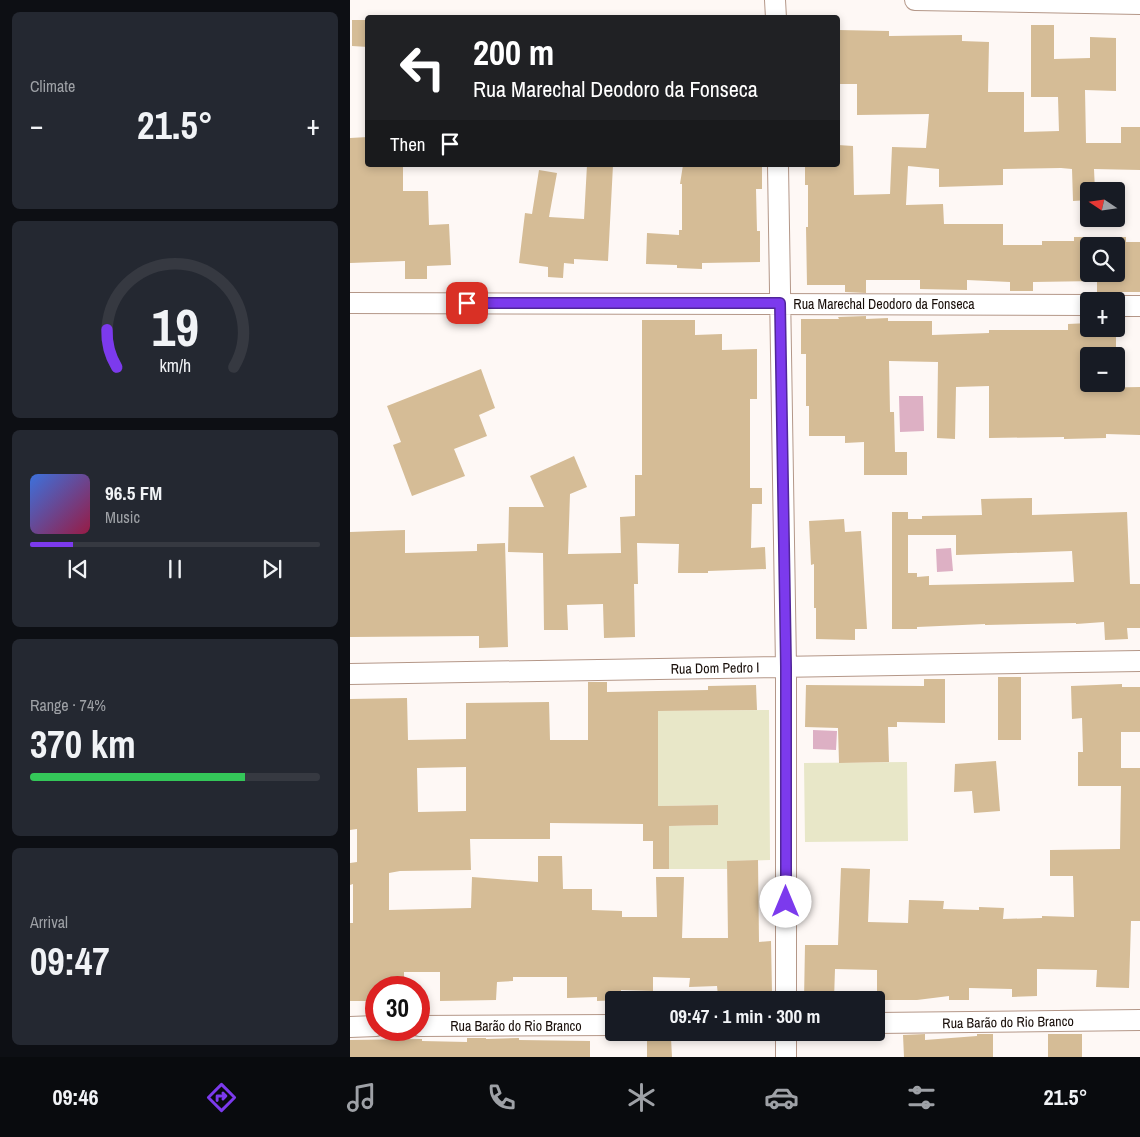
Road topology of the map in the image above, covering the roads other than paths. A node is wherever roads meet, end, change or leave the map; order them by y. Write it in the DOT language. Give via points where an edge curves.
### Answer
graph roads {
  1 [pos="775,0"];
  2 [pos="915,0"];
  3 [pos="1140,4"];
  4 [pos="776,15"];
  5 [pos="778,167"];
  6 [pos="350,303"];
  7 [pos="780,303"];
  8 [pos="1080,305"];
  9 [pos="1125,306"];
  10 [pos="1140,306"];
  11 [pos="1140,661"];
  12 [pos="786,667"];
  13 [pos="350,674"];
  14 [pos="786,991"];
  15 [pos="1140,1020"];
  16 [pos="885,1024"];
  17 [pos="605,1025"];
  18 [pos="350,1026"];
  19 [pos="365,1026"];
  20 [pos="430,1026"];
  21 [pos="786,1041"];
  22 [pos="786,1057"];
  1 -- 4 [label="street"];
  2 -- 3 [label="street"];
  5 -- 7 [label="street"];
  6 -- 7 [label="street, Rua Marechal Deodoro da Fonseca"];
  7 -- 8 [label="street, Rua Marechal Deodoro da Fonseca"];
  7 -- 12 [label="street"];
  9 -- 10 [label="street"];
  11 -- 12 [label="street, Rua Dom Pedro I"];
  12 -- 13 [label="street, Rua Dom Pedro I"];
  12 -- 14 [label="street"];
  15 -- 16 [label="street, Rua Barão do Rio Branco"];
  17 -- 20 [label="street, Rua Barão do Rio Branco"];
  18 -- 19 [label="street"];
  21 -- 22 [label="street"];
}
